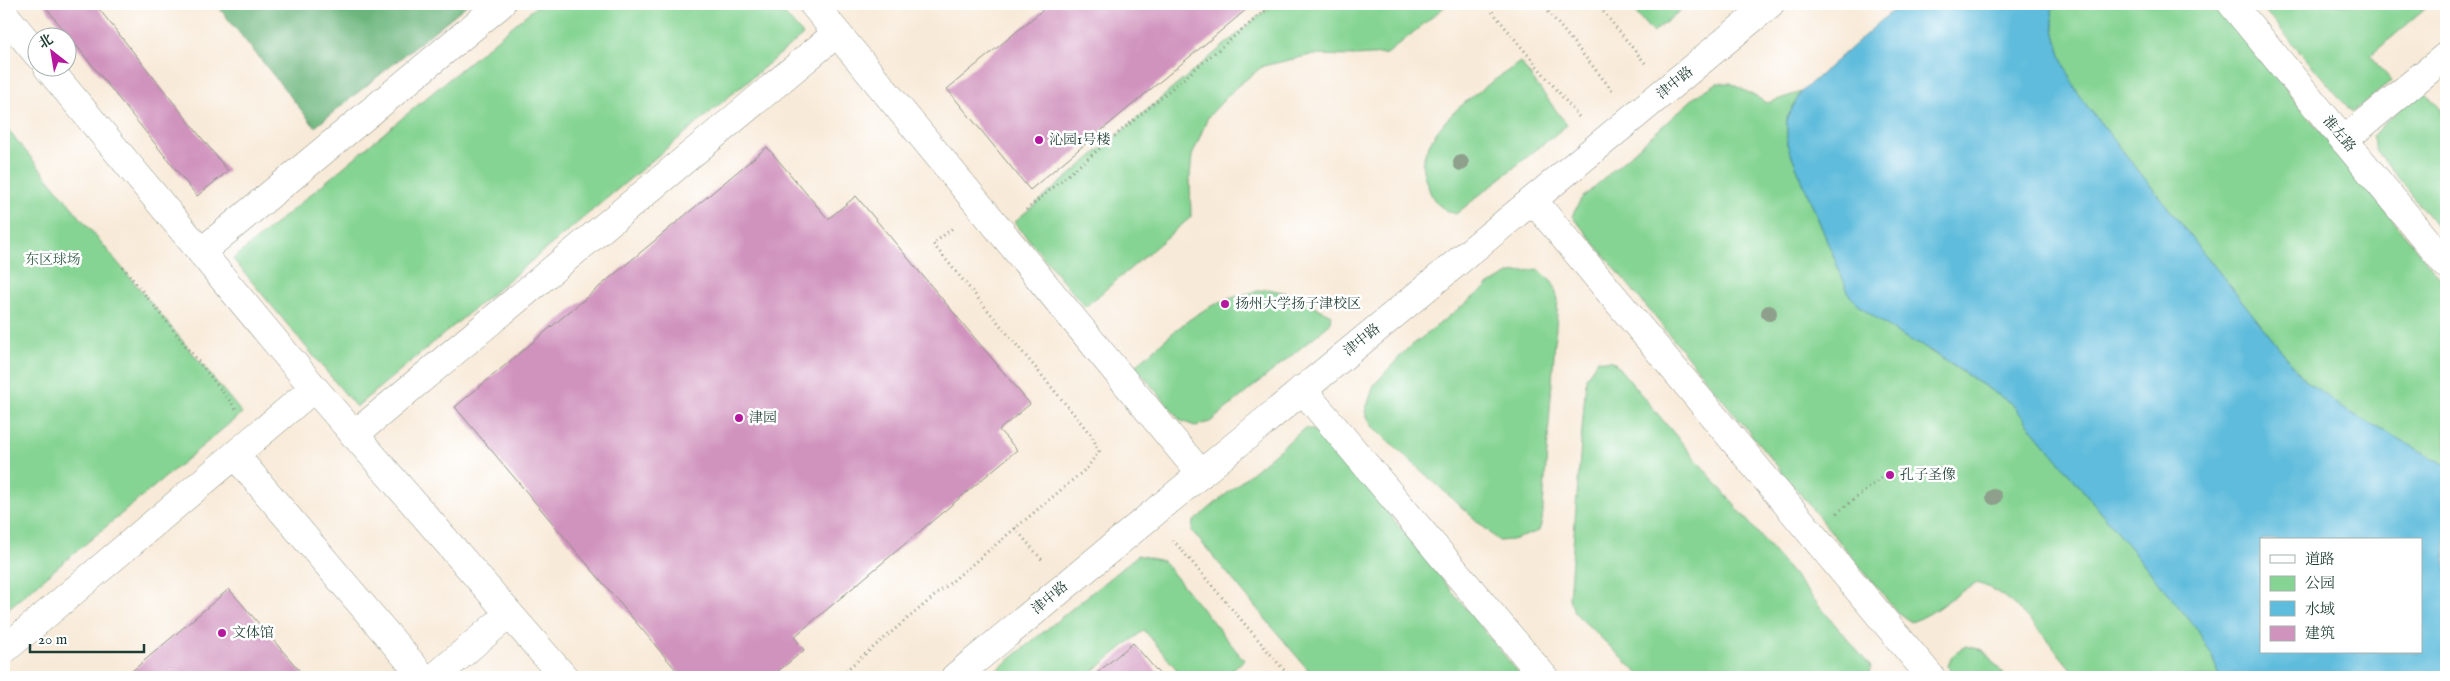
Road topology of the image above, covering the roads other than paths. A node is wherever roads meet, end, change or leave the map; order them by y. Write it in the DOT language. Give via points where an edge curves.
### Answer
graph roads {
  1 [pos="501,4"];
  2 [pos="813,4"];
  3 [pos="1770,4"];
  4 [pos="2232,4"];
  5 [pos="4,14"];
  6 [pos="837,33"];
  7 [pos="28,43"];
  8 [pos="2446,56"];
  9 [pos="56,78"];
  10 [pos="2344,140"];
  11 [pos="1533,200"];
  12 [pos="201,252"];
  13 [pos="2446,264"];
  14 [pos="314,388"];
  15 [pos="1302,390"];
  16 [pos="354,435"];
  17 [pos="235,455"];
  18 [pos="1201,474"];
  19 [pos="509,614"];
  20 [pos="4,650"];
  21 [pos="423,677"];
  22 [pos="435,677"];
  23 [pos="564,677"];
  24 [pos="955,677"];
  25 [pos="1544,677"];
  26 [pos="1931,677"];
  1 -- 12 [label="lane"];
  2 -- 6 [label="lane"];
  3 -- 11 [label="lane, 津中路"];
  4 -- 10 [label="lane, 淮左路"];
  5 -- 7 [label="lane"];
  6 -- 16 [label="lane"];
  6 -- 18 [label="lane"];
  8 -- 10 [label="lane"];
  9 -- 12 [label="lane"];
  10 -- 13 [label="lane, 淮左路"];
  11 -- 15 [label="lane, 津中路"];
  11 -- 26 [label="lane"];
  12 -- 14 [label="lane"];
  14 -- 16 [label="lane"];
  14 -- 17 [label="lane"];
  15 -- 18 [label="lane, 津中路"];
  15 -- 25 [label="lane"];
  16 -- 19 [label="lane"];
  17 -- 20 [label="lane"];
  17 -- 21 [label="lane"];
  18 -- 24 [label="lane, 津中路"];
  19 -- 22 [label="lane"];
  19 -- 23 [label="lane"];
}
